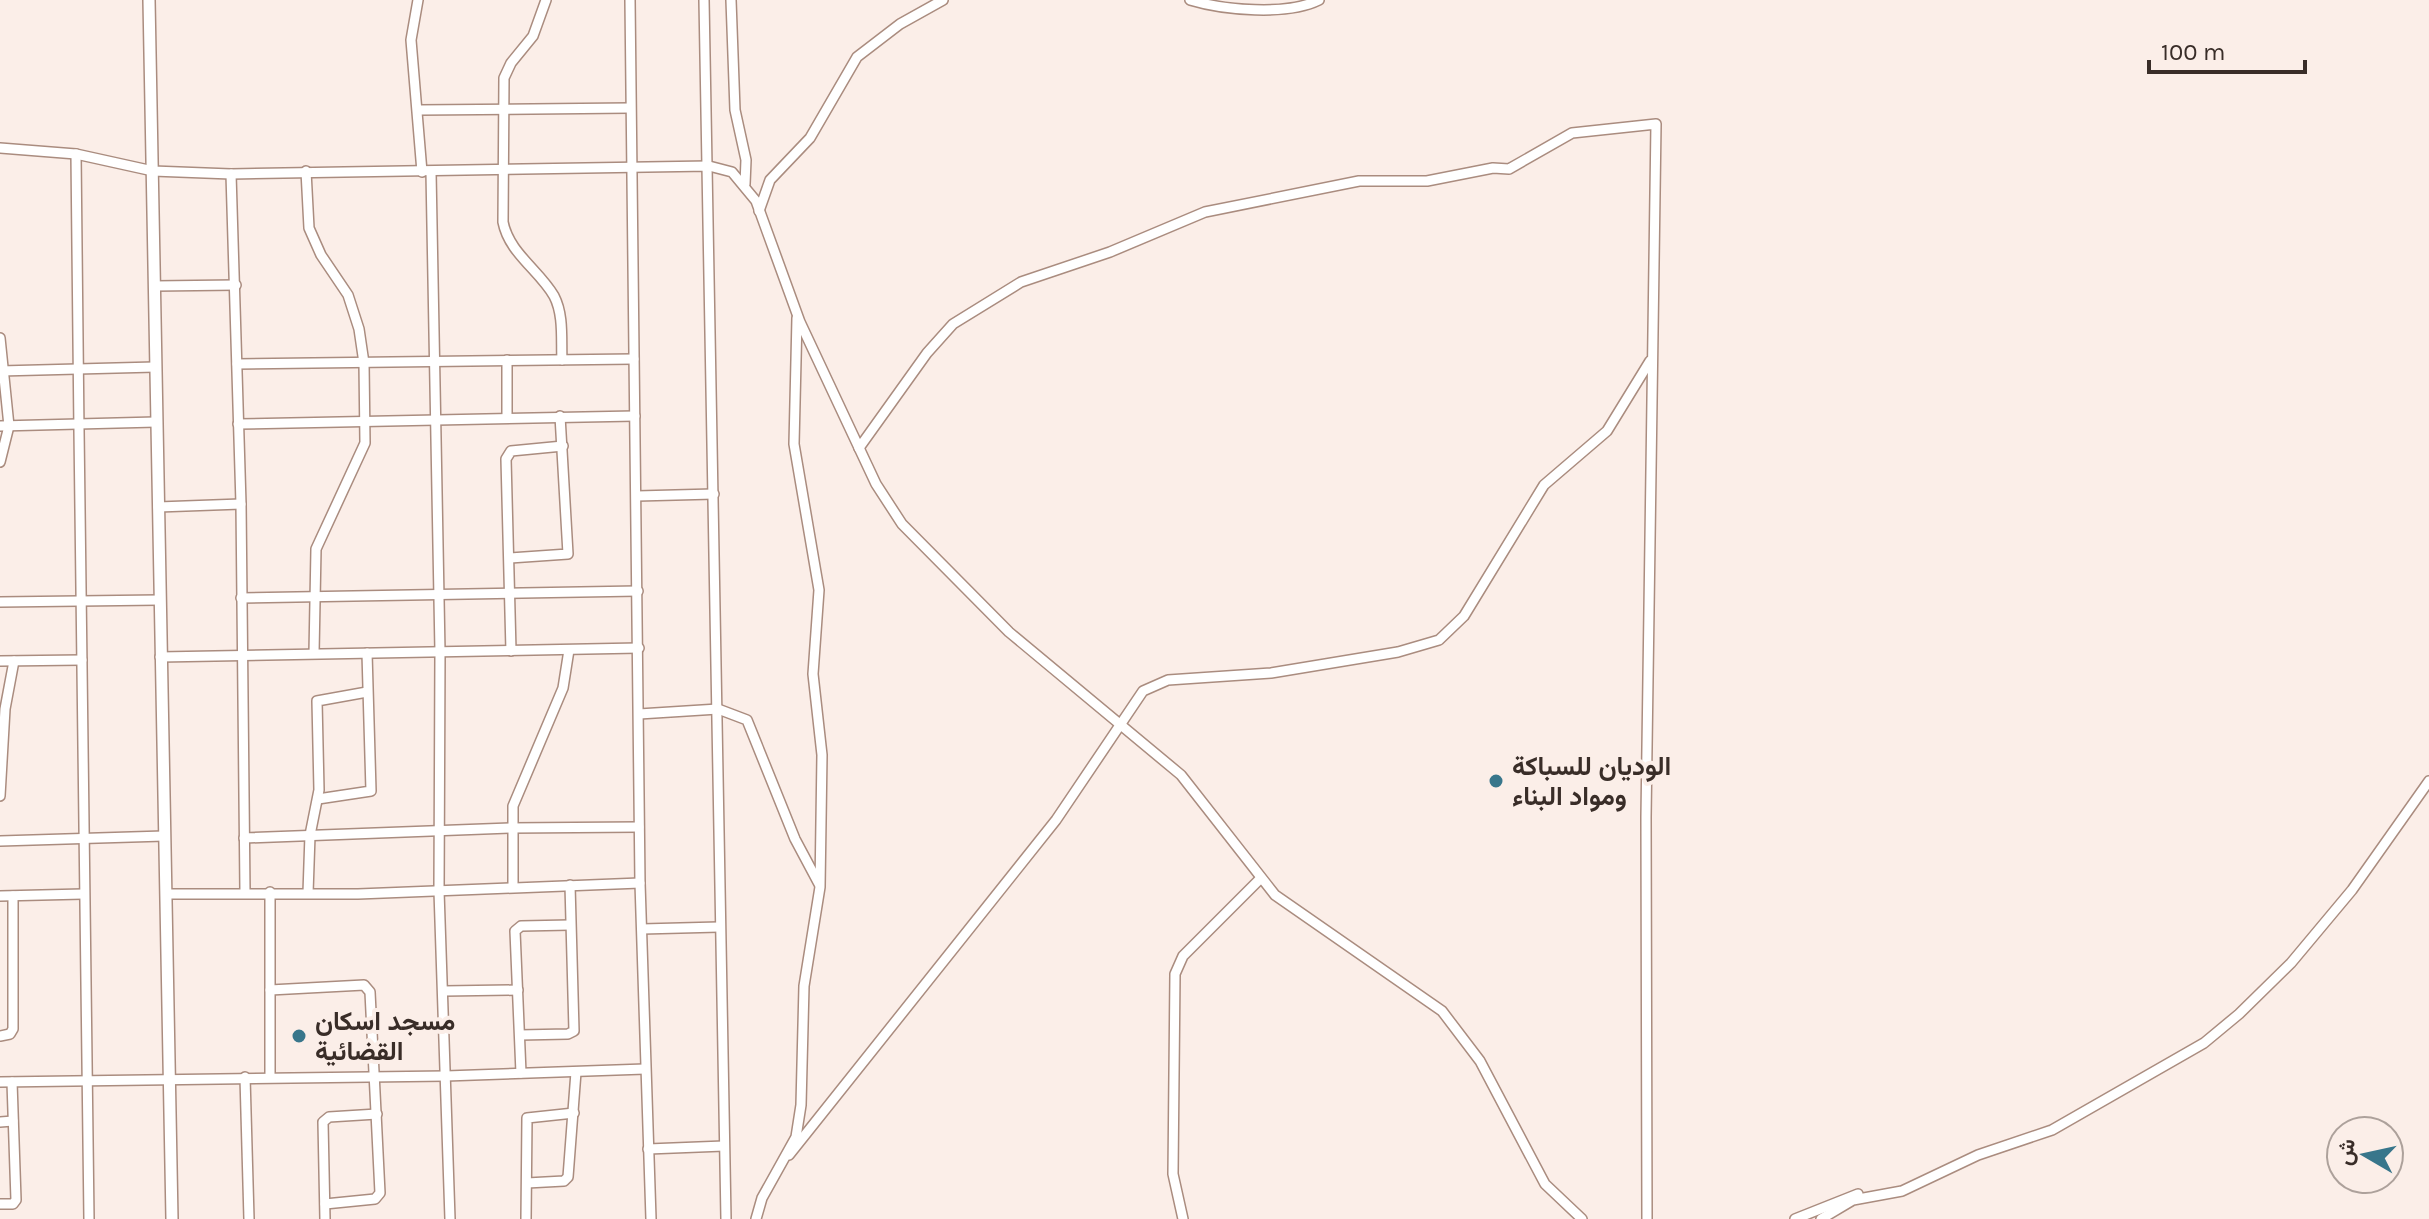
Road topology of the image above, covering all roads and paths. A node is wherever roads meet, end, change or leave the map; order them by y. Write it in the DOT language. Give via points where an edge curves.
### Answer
graph roads {
  1 [pos="149,0"];
  2 [pos="418,0"];
  3 [pos="546,0"];
  4 [pos="630,0"];
  5 [pos="704,0"];
  6 [pos="731,0"];
  7 [pos="943,0"];
  8 [pos="1190,0"];
  9 [pos="1319,0"];
  10 [pos="630,108"];
  11 [pos="419,110"];
  12 [pos="501,110"];
  13 [pos="0,148"];
  14 [pos="76,154"];
  15 [pos="709,166"];
  16 [pos="632,167"];
  17 [pos="502,169"];
  18 [pos="153,171"];
  19 [pos="306,171"];
  20 [pos="426,172"];
  21 [pos="231,174"];
  22 [pos="745,184"];
  23 [pos="759,211"];
  24 [pos="236,285"];
  25 [pos="155,286"];
  26 [pos="797,314"];
  27 [pos="0,338"];
  28 [pos="1652,357"];
  29 [pos="634,359"];
  30 [pos="507,360"];
  31 [pos="562,360"];
  32 [pos="434,361"];
  33 [pos="364,363"];
  34 [pos="237,364"];
  35 [pos="155,367"];
  36 [pos="79,369"];
  37 [pos="3,371"];
  38 [pos="560,416"];
  39 [pos="635,416"];
  40 [pos="436,418"];
  41 [pos="507,418"];
  42 [pos="364,420"];
  43 [pos="156,422"];
  44 [pos="79,424"];
  45 [pos="238,424"];
  46 [pos="4,426"];
  47 [pos="563,446"];
  48 [pos="859,448"];
  49 [pos="0,462"];
  50 [pos="714,494"];
  51 [pos="637,496"];
  52 [pos="241,504"];
  53 [pos="158,507"];
  54 [pos="510,558"];
  55 [pos="638,591"];
  56 [pos="511,595"];
  57 [pos="439,596"];
  58 [pos="241,598"];
  59 [pos="313,598"];
  60 [pos="159,600"];
  61 [pos="0,602"];
  62 [pos="83,602"];
  63 [pos="639,648"];
  64 [pos="569,650"];
  65 [pos="511,651"];
  66 [pos="440,652"];
  67 [pos="314,653"];
  68 [pos="367,653"];
  69 [pos="240,656"];
  70 [pos="160,657"];
  71 [pos="82,660"];
  72 [pos="0,661"];
  73 [pos="14,661"];
  74 [pos="367,692"];
  75 [pos="2,709"];
  76 [pos="718,709"];
  77 [pos="639,714"];
  78 [pos="1122,723"];
  79 [pos="2429,781"];
  80 [pos="0,796"];
  81 [pos="318,799"];
  82 [pos="639,827"];
  83 [pos="511,828"];
  84 [pos="439,831"];
  85 [pos="310,835"];
  86 [pos="164,836"];
  87 [pos="244,838"];
  88 [pos="82,840"];
  89 [pos="0,841"];
  90 [pos="1260,879"];
  91 [pos="640,883"];
  92 [pos="570,885"];
  93 [pos="513,887"];
  94 [pos="820,887"];
  95 [pos="439,891"];
  96 [pos="245,892"];
  97 [pos="270,892"];
  98 [pos="308,893"];
  99 [pos="83,894"];
  100 [pos="166,894"];
  101 [pos="0,896"];
  102 [pos="13,896"];
  103 [pos="570,925"];
  104 [pos="719,927"];
  105 [pos="642,929"];
  106 [pos="14,939"];
  107 [pos="0,941"];
  108 [pos="270,990"];
  109 [pos="518,990"];
  110 [pos="444,991"];
  111 [pos="520,1035"];
  112 [pos="0,1036"];
  113 [pos="645,1069"];
  114 [pos="576,1072"];
  115 [pos="521,1073"];
  116 [pos="446,1076"];
  117 [pos="245,1077"];
  118 [pos="270,1077"];
  119 [pos="377,1077"];
  120 [pos="168,1079"];
  121 [pos="88,1081"];
  122 [pos="0,1082"];
  123 [pos="12,1082"];
  124 [pos="574,1113"];
  125 [pos="377,1114"];
  126 [pos="13,1121"];
  127 [pos="0,1122"];
  128 [pos="724,1146"];
  129 [pos="648,1149"];
  130 [pos="789,1155"];
  131 [pos="527,1183"];
  132 [pos="1871,1195"];
  133 [pos="0,1204"];
  134 [pos="325,1204"];
  135 [pos="89,1219"];
  136 [pos="172,1219"];
  137 [pos="249,1219"];
  138 [pos="325,1219"];
  139 [pos="450,1219"];
  140 [pos="526,1219"];
  141 [pos="651,1219"];
  142 [pos="726,1219"];
  143 [pos="756,1219"];
  144 [pos="1183,1219"];
  145 [pos="1582,1219"];
  146 [pos="1647,1219"];
  147 [pos="1795,1219"];
  148 [pos="1821,1219"];
  1 -- 18 [label="street"];
  2 -- 11 [label="street" via="411,40"];
  3 -- 12 [label="street" via="533,36 507,69"];
  4 -- 10 [label="street"];
  5 -- 15 [label="street"];
  6 -- 22 [label="street" via="735,110 746,160"];
  7 -- 23 [label="street" via="857,57 810,138 770,180"];
  8 -- 9 [label="street" via="1257,9 1307,6"];
  10 -- 12 [label="street"];
  10 -- 16 [label="street"];
  11 -- 12 [label="street"];
  11 -- 20 [label="street"];
  12 -- 17 [label="street"];
  13 -- 14 [label="street"];
  14 -- 18 [label="street"];
  14 -- 36 [label="street"];
  15 -- 16 [label="street"];
  15 -- 22 [label="street" via="727,169"];
  15 -- 50 [label="street"];
  16 -- 17 [label="street"];
  16 -- 29 [label="street"];
  17 -- 20 [label="street"];
  17 -- 31 [label="street" via="505,232 553,296 560,316"];
  18 -- 21 [label="street"];
  18 -- 25 [label="street"];
  19 -- 20 [label="street"];
  19 -- 21 [label="street"];
  19 -- 33 [label="street" via="309,228 348,295"];
  20 -- 32 [label="street"];
  21 -- 24 [label="street"];
  22 -- 23 [label="street"];
  23 -- 26 [label="street"];
  24 -- 25 [label="street"];
  24 -- 34 [label="street"];
  25 -- 35 [label="street"];
  26 -- 48 [label="street"];
  26 -- 94 [label="street" via="794,444 819,590 813,674 822,755"];
  27 -- 37 [label="street"];
  28 -- 48 [label="street" via="1656,124 1572,133 1509,169 1427,181 1359,181 1205,212 1021,282 953,324"];
  28 -- 78 [label="street" via="1607,431 1544,485 1464,616 1439,640 1271,673 1168,680 1143,691"];
  28 -- 146 [label="street"];
  29 -- 31 [label="street"];
  29 -- 39 [label="street"];
  30 -- 31 [label="street"];
  30 -- 32 [label="street"];
  30 -- 41 [label="street"];
  32 -- 33 [label="street"];
  32 -- 40 [label="street"];
  33 -- 34 [label="street"];
  33 -- 42 [label="street"];
  34 -- 45 [label="street"];
  35 -- 36 [label="street"];
  35 -- 43 [label="street"];
  36 -- 37 [label="street"];
  36 -- 44 [label="street"];
  37 -- 46 [label="street"];
  38 -- 39 [label="street"];
  38 -- 41 [label="street"];
  38 -- 47 [label="street"];
  39 -- 51 [label="street"];
  40 -- 41 [label="street"];
  40 -- 42 [label="street"];
  40 -- 57 [label="street"];
  42 -- 45 [label="street"];
  42 -- 59 [label="street" via="363,450 316,549"];
  43 -- 44 [label="street"];
  43 -- 53 [label="street"];
  44 -- 46 [label="street"];
  44 -- 62 [label="street"];
  45 -- 52 [label="street"];
  46 -- 49 [label="street"];
  47 -- 54 [label="street" via="507,455"];
  47 -- 54 [label="street" via="568,554"];
  48 -- 78 [label="street" via="907,530 1009,632"];
  50 -- 51 [label="street"];
  50 -- 76 [label="street"];
  51 -- 55 [label="street"];
  52 -- 53 [label="street"];
  52 -- 58 [label="street"];
  53 -- 60 [label="street"];
  54 -- 56 [label="street"];
  55 -- 56 [label="street"];
  55 -- 63 [label="street"];
  56 -- 57 [label="street"];
  56 -- 65 [label="street"];
  57 -- 59 [label="street"];
  57 -- 66 [label="street"];
  58 -- 59 [label="street"];
  58 -- 69 [label="street"];
  59 -- 67 [label="street"];
  60 -- 62 [label="street"];
  60 -- 70 [label="street"];
  61 -- 62 [label="street"];
  62 -- 71 [label="street"];
  63 -- 64 [label="street"];
  63 -- 77 [label="street"];
  64 -- 65 [label="street"];
  64 -- 83 [label="street" via="563,688 515,800"];
  65 -- 66 [label="street"];
  66 -- 68 [label="street"];
  66 -- 84 [label="street"];
  67 -- 68 [label="street"];
  67 -- 69 [label="street"];
  68 -- 74 [label="street"];
  69 -- 70 [label="street"];
  69 -- 87 [label="street"];
  70 -- 86 [label="street"];
  71 -- 73 [label="street"];
  71 -- 88 [label="street"];
  72 -- 73 [label="street"];
  73 -- 75 [label="street"];
  74 -- 81 [label="street" via="317,701"];
  74 -- 81 [label="street" via="371,791"];
  75 -- 80 [label="street"];
  76 -- 77 [label="street"];
  76 -- 94 [label="street" via="749,723"];
  76 -- 104 [label="street"];
  77 -- 82 [label="street"];
  78 -- 90 [label="street" via="1181,775"];
  78 -- 130 [label="street" via="1056,820"];
  79 -- 132 [label="street" via="2352,890 2291,963 2204,1043 2052,1130 1978,1155 1902,1191"];
  81 -- 85 [label="street"];
  82 -- 83 [label="street"];
  82 -- 91 [label="street"];
  83 -- 84 [label="street"];
  83 -- 93 [label="street"];
  84 -- 85 [label="street"];
  84 -- 95 [label="street"];
  85 -- 87 [label="street"];
  85 -- 98 [label="street"];
  86 -- 88 [label="street"];
  86 -- 100 [label="street"];
  87 -- 96 [label="street"];
  88 -- 89 [label="street"];
  88 -- 99 [label="street"];
  90 -- 144 [label="street" via="1183,956 1175,974 1173,1174"];
  90 -- 145 [label="street" via="1288,906 1442,1011 1480,1061 1545,1184"];
  91 -- 92 [label="street"];
  91 -- 105 [label="street"];
  92 -- 93 [label="street"];
  92 -- 103 [label="street"];
  93 -- 95 [label="street"];
  94 -- 130 [label="street" via="804,986 799,1120"];
  95 -- 98 [label="street"];
  95 -- 110 [label="street"];
  96 -- 97 [label="street"];
  96 -- 100 [label="street"];
  97 -- 98 [label="street"];
  97 -- 108 [label="street"];
  99 -- 102 [label="street"];
  99 -- 121 [label="street"];
  100 -- 120 [label="street"];
  101 -- 102 [label="street"];
  102 -- 106 [label="street"];
  103 -- 109 [label="street" via="516,929"];
  103 -- 111 [label="street" via="573,1033"];
  104 -- 105 [label="street"];
  104 -- 128 [label="street"];
  105 -- 113 [label="street"];
  106 -- 107 [label="street"];
  106 -- 112 [label="street" via="13,1029"];
  108 -- 118 [label="street"];
  108 -- 119 [label="street" via="366,986"];
  109 -- 110 [label="street"];
  109 -- 111 [label="street"];
  110 -- 116 [label="street"];
  111 -- 115 [label="street"];
  113 -- 114 [label="street"];
  113 -- 129 [label="street"];
  114 -- 115 [label="street"];
  114 -- 124 [label="street"];
  115 -- 116 [label="street"];
  116 -- 119 [label="street"];
  116 -- 139 [label="street"];
  117 -- 118 [label="street"];
  117 -- 120 [label="street"];
  117 -- 137 [label="street"];
  118 -- 119 [label="street"];
  119 -- 125 [label="street"];
  120 -- 121 [label="street"];
  120 -- 136 [label="street"];
  121 -- 123 [label="street"];
  121 -- 135 [label="street"];
  122 -- 123 [label="street"];
  123 -- 126 [label="street"];
  124 -- 131 [label="street" via="568,1177"];
  124 -- 131 [label="street" via="528,1116"];
  125 -- 134 [label="street" via="378,1198"];
  125 -- 134 [label="street" via="329,1117 323,1122"];
  126 -- 127 [label="street"];
  126 -- 133 [label="street" via="16,1200"];
  128 -- 129 [label="street"];
  128 -- 142 [label="street"];
  129 -- 141 [label="street"];
  130 -- 143 [label="street" via="762,1198"];
  131 -- 140 [label="street"];
  132 -- 147 [label="street" via="1852,1194"];
  132 -- 148 [label="street"];
  134 -- 138 [label="street"];
}
